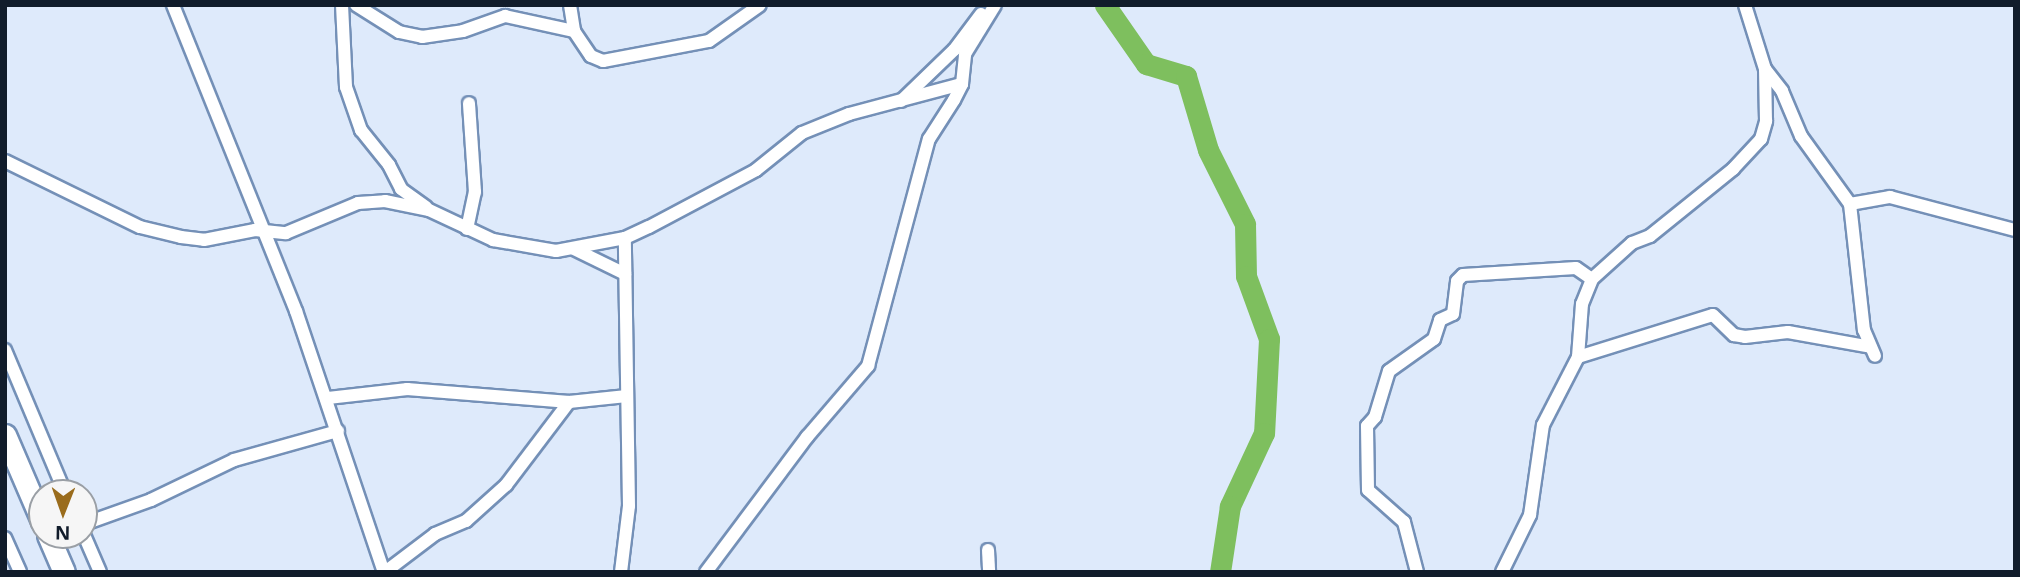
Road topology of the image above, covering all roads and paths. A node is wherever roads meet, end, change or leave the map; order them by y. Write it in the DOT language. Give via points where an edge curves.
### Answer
graph roads {
  1 [pos="173,5"];
  2 [pos="342,5"];
  3 [pos="356,5"];
  4 [pos="570,5"];
  5 [pos="760,5"];
  6 [pos="988,5"];
  7 [pos="995,5"];
  8 [pos="1745,5"];
  9 [pos="574,31"];
  10 [pos="1765,69"];
  11 [pos="962,84"];
  12 [pos="900,102"];
  13 [pos="469,103"];
  14 [pos="5,162"];
  15 [pos="1850,204"];
  16 [pos="429,210"];
  17 [pos="467,229"];
  18 [pos="2015,230"];
  19 [pos="264,231"];
  20 [pos="625,238"];
  21 [pos="574,249"];
  22 [pos="625,274"];
  23 [pos="1592,279"];
  24 [pos="5,350"];
  25 [pos="1578,357"];
  26 [pos="627,396"];
  27 [pos="328,398"];
  28 [pos="569,402"];
  29 [pos="338,431"];
  30 [pos="5,435"];
  31 [pos="59,479"];
  32 [pos="28,488"];
  33 [pos="98,519"];
  34 [pos="5,538"];
  35 [pos="54,549"];
  36 [pos="89,549"];
  37 [pos="988,550"];
  38 [pos="20,572"];
  39 [pos="64,572"];
  40 [pos="100,572"];
  41 [pos="384,572"];
  42 [pos="621,572"];
  43 [pos="706,572"];
  44 [pos="989,572"];
  45 [pos="1417,572"];
  46 [pos="1502,572"];
  1 -- 19 [label="street"];
  2 -- 16 [label="street" via="346,87 361,130 389,165 401,189"];
  3 -- 9 [label="street" via="399,32 422,37 463,31 505,16"];
  4 -- 9 [label="street"];
  5 -- 9 [label="street" via="709,41 603,61 591,56"];
  6 -- 12 [label="street" via="954,50"];
  7 -- 11 [label="street" via="965,54"];
  8 -- 10 [label="street"];
  10 -- 15 [label="street" via="1782,91 1801,136"];
  10 -- 23 [label="street" via="1766,121 1761,139 1733,169 1650,236 1632,243"];
  11 -- 12 [label="street"];
  11 -- 43 [label="street" via="929,139 868,366 807,437"];
  12 -- 20 [label="street" via="802,133 756,170"];
  13 -- 17 [label="street" via="475,192"];
  14 -- 19 [label="street" via="140,227 204,240"];
  15 -- 18 [label="street" via="1890,197"];
  15 -- 25 [label="street" via="1864,330 1873,352 1788,332 1734,335 1713,314"];
  16 -- 17 [label="street"];
  16 -- 19 [label="street" via="385,201 358,203 300,230"];
  17 -- 21 [label="street" via="534,251"];
  19 -- 27 [label="street"];
  20 -- 21 [label="street"];
  20 -- 22 [label="street"];
  21 -- 22 [label="street"];
  22 -- 26 [label="street"];
  23 -- 25 [label="street" via="1582,304"];
  23 -- 45 [label="street" via="1576,268 1463,275 1457,281 1452,314 1440,320 1434,339 1390,371 1376,417 1367,426 1368,490 1404,522"];
  24 -- 31 [label="street"];
  25 -- 46 [label="street" via="1542,425 1530,515"];
  26 -- 28 [label="street"];
  26 -- 42 [label="street" via="629,506"];
  27 -- 28 [label="street" via="407,389"];
  27 -- 29 [label="street"];
  28 -- 41 [label="street" via="506,485 466,521 435,534"];
  29 -- 33 [label="street" via="234,460"];
  29 -- 41 [label="street"];
  30 -- 32 [label="main road"];
  34 -- 38 [label="street"];
  35 -- 39 [label="main road"];
  36 -- 40 [label="street"];
  37 -- 44 [label="street"];
}
